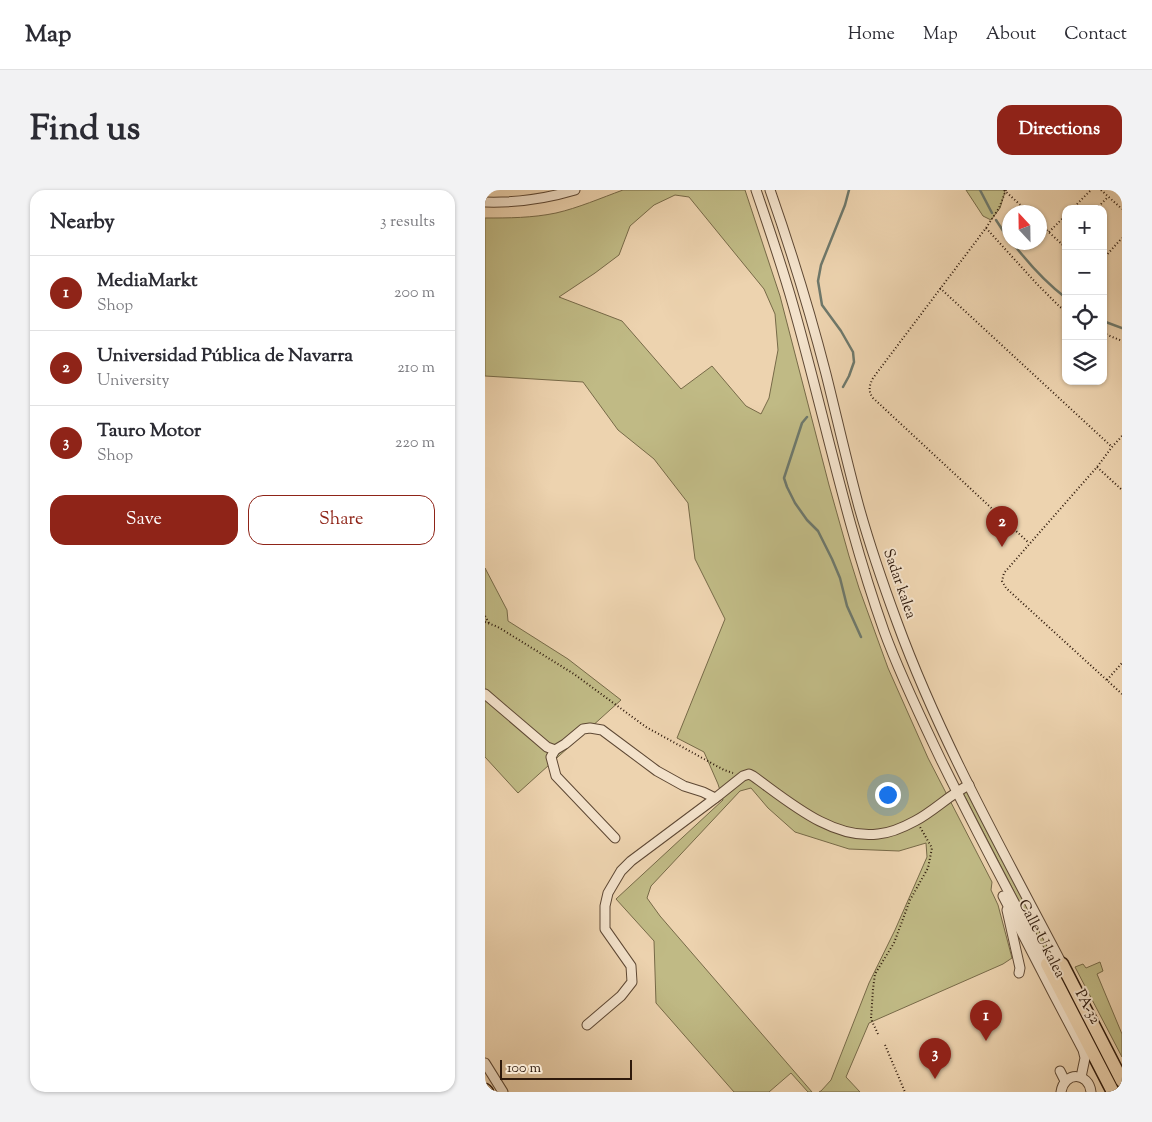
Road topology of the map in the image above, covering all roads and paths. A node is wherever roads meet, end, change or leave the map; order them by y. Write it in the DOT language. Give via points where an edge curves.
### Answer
graph roads {
  1 [pos="575,190"];
  2 [pos="756,190"];
  3 [pos="770,190"];
  4 [pos="1005,190"];
  5 [pos="1091,190"];
  6 [pos="1101,190"];
  7 [pos="1108,197"];
  8 [pos="485,202"];
  9 [pos="1021,205"];
  10 [pos="1076,205"];
  11 [pos="1101,205"];
  12 [pos="1122,209"];
  13 [pos="1062,219"];
  14 [pos="986,228"];
  15 [pos="1049,232"];
  16 [pos="1122,238"];
  17 [pos="1062,244"];
  18 [pos="1107,255"];
  19 [pos="940,288"];
  20 [pos="1062,308"];
  21 [pos="1107,334"];
  22 [pos="1122,340"];
  23 [pos="1122,436"];
  24 [pos="1113,447"];
  25 [pos="1097,467"];
  26 [pos="1122,490"];
  27 [pos="1029,543"];
  28 [pos="485,616"];
  29 [pos="485,622"];
  30 [pos="490,624"];
  31 [pos="1122,663"];
  32 [pos="1107,680"];
  33 [pos="485,694"];
  34 [pos="1122,694"];
  35 [pos="555,750"];
  36 [pos="743,776"];
  37 [pos="969,785"];
  38 [pos="957,791"];
  39 [pos="715,798"];
  40 [pos="916,820"];
  41 [pos="615,838"];
  42 [pos="999,874"];
  43 [pos="1003,896"];
  44 [pos="1047,964"];
  45 [pos="1062,964"];
  46 [pos="1019,973"];
  47 [pos="587,1025"];
  48 [pos="878,1034"];
  49 [pos="885,1045"];
  50 [pos="485,1063"];
  51 [pos="1060,1071"];
  52 [pos="1081,1078"];
  53 [pos="1065,1081"];
  54 [pos="1122,1081"];
  55 [pos="503,1092"];
  56 [pos="905,1092"];
  57 [pos="1061,1092"];
  58 [pos="1091,1092"];
  59 [pos="1113,1092"];
  1 -- 8 [label="street" via="531,200"];
  2 -- 38 [label="street, Sadar kalea" via="793,305 866,578 915,705"];
  3 -- 37 [label="street, Sadar kalea" via="806,301 878,568 925,695"];
  4 -- 9 [label="path"];
  4 -- 14 [label="path" via="999,208"];
  5 -- 10 [label="path"];
  6 -- 7 [label="path"];
  7 -- 11 [label="path"];
  7 -- 12 [label="path"];
  13 -- 15 [label="path"];
  14 -- 19 [label="path"];
  14 -- 20 [label="path"];
  15 -- 17 [label="path"];
  16 -- 18 [label="path"];
  19 -- 24 [label="path"];
  19 -- 27 [label="path" via="873,378 870,393"];
  21 -- 22 [label="path"];
  23 -- 24 [label="path"];
  24 -- 25 [label="path"];
  25 -- 26 [label="path"];
  25 -- 27 [label="path"];
  27 -- 32 [label="path" via="1004,573 1002,581"];
  28 -- 30 [label="path"];
  29 -- 30 [label="path"];
  30 -- 36 [label="path" via="574,674 646,727 724,770"];
  31 -- 32 [label="path"];
  32 -- 34 [label="path"];
  33 -- 35 [label="street" via="547,747"];
  35 -- 39 [label="street" via="583,729 602,730 657,771"];
  35 -- 41 [label="street" via="551,757 556,776"];
  36 -- 39 [label="street"];
  36 -- 40 [label="street" via="753,776 837,830 879,834"];
  37 -- 38 [label="street"];
  37 -- 45 [label="street, Sadar kalea"];
  38 -- 40 [label="street"];
  38 -- 42 [label="street, Sadar kalea"];
  39 -- 47 [label="street" via="631,861 614,881 605,906 605,929 631,966 632,982 621,996"];
  40 -- 48 [label="path" via="932,848 928,868 894,943 875,974 871,1019"];
  42 -- 43 [label="street, Calle U kalea"];
  42 -- 44 [label="street, Sadar kalea"];
  43 -- 46 [label="street, Calle U kalea"];
  43 -- 52 [label="street, Calle U kalea" via="1083,1050 1085,1058"];
  44 -- 59 [label="highway, PA-32 / PA-32"];
  45 -- 54 [label="highway, PA-32"];
  49 -- 56 [label="path"];
  50 -- 55 [label="street"];
  51 -- 53 [label="street"];
  52 -- 53 [label="street" via="1076,1076"];
  52 -- 58 [label="street" via="1089,1084"];
  53 -- 57 [label="street"];
}
